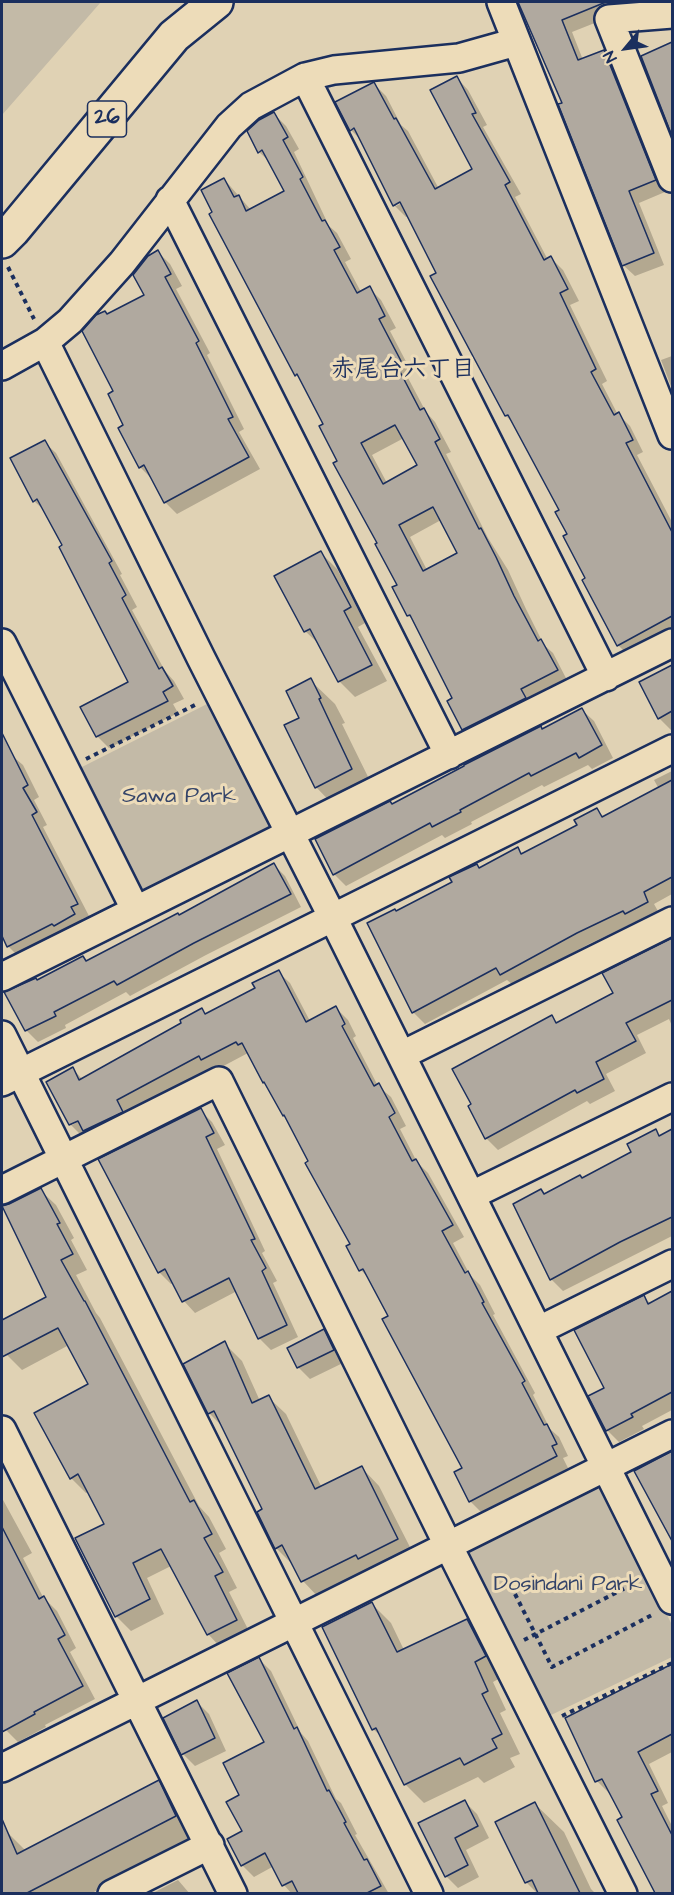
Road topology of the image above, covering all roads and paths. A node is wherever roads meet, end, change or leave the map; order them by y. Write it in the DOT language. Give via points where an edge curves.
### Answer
graph roads {
  1 [pos="216,2"];
  2 [pos="501,2"];
  3 [pos="672,14"];
  4 [pos="516,42"];
  5 [pos="305,77"];
  6 [pos="672,178"];
  7 [pos="170,200"];
  8 [pos="4,251"];
  9 [pos="45,342"];
  10 [pos="2,366"];
  11 [pos="672,435"];
  12 [pos="672,643"];
  13 [pos="2,644"];
  14 [pos="606,676"];
  15 [pos="219,693"];
  16 [pos="672,749"];
  17 [pos="448,755"];
  18 [pos="64,770"];
  19 [pos="291,834"];
  20 [pos="135,909"];
  21 [pos="333,918"];
  22 [pos="672,921"];
  23 [pos="2,977"];
  24 [pos="2,1035"];
  25 [pos="402,1055"];
  26 [pos="11,1077"];
  27 [pos="672,1096"];
  28 [pos="64,1160"];
  29 [pos="2,1190"];
  30 [pos="472,1195"];
  31 [pos="672,1264"];
  32 [pos="539,1330"];
  33 [pos="2,1430"];
  34 [pos="672,1434"];
  35 [pos="607,1467"];
  36 [pos="448,1545"];
  37 [pos="642,1589"];
  38 [pos="515,1594"];
  39 [pos="661,1603"];
  40 [pos="294,1622"];
  41 [pos="535,1634"];
  42 [pos="502,1651"];
  43 [pos="672,1663"];
  44 [pos="136,1700"];
  45 [pos="540,1727"];
  46 [pos="2,1768"];
  47 [pos="210,1845"];
  48 [pos="112,1893"];
  49 [pos="233,1893"];
  50 [pos="429,1893"];
  51 [pos="623,1893"];
  1 -- 8 [label="main road, 26" via="174,36 72,160"];
  2 -- 4 [label="street"];
  3 -- 6 [label="street" via="609,19"];
  4 -- 5 [label="street" via="459,58"];
  4 -- 11 [label="street"];
  5 -- 7 [label="street" via="251,106 229,126"];
  5 -- 14 [label="street"];
  7 -- 9 [label="street" via="115,271 70,321"];
  7 -- 17 [label="street"];
  8 -- 9 [label="path"];
  9 -- 10 [label="street"];
  9 -- 15 [label="street"];
  12 -- 14 [label="street"];
  13 -- 18 [label="street"];
  14 -- 17 [label="street"];
  15 -- 18 [label="path"];
  15 -- 19 [label="street"];
  16 -- 21 [label="street"];
  17 -- 19 [label="street"];
  18 -- 20 [label="street"];
  19 -- 20 [label="street"];
  19 -- 21 [label="street"];
  20 -- 23 [label="street"];
  21 -- 25 [label="street"];
  21 -- 26 [label="street"];
  22 -- 25 [label="street"];
  24 -- 26 [label="street"];
  25 -- 30 [label="street"];
  26 -- 28 [label="street"];
  27 -- 30 [label="street"];
  28 -- 29 [label="street"];
  28 -- 36 [label="street" via="219,1081"];
  28 -- 40 [label="street"];
  30 -- 32 [label="street"];
  31 -- 32 [label="street"];
  32 -- 35 [label="street"];
  33 -- 44 [label="street"];
  34 -- 35 [label="street"];
  35 -- 36 [label="street"];
  35 -- 39 [label="street"];
  36 -- 40 [label="street"];
  36 -- 42 [label="street"];
  37 -- 41 [label="path" via="638,1581"];
  38 -- 41 [label="path"];
  39 -- 41 [label="path" via="654,1614 552,1667"];
  40 -- 44 [label="street"];
  40 -- 50 [label="street"];
  41 -- 42 [label="path"];
  42 -- 45 [label="street"];
  43 -- 45 [label="path"];
  44 -- 46 [label="street"];
  44 -- 47 [label="street"];
  45 -- 51 [label="street"];
  47 -- 48 [label="street"];
  47 -- 49 [label="street"];
}
